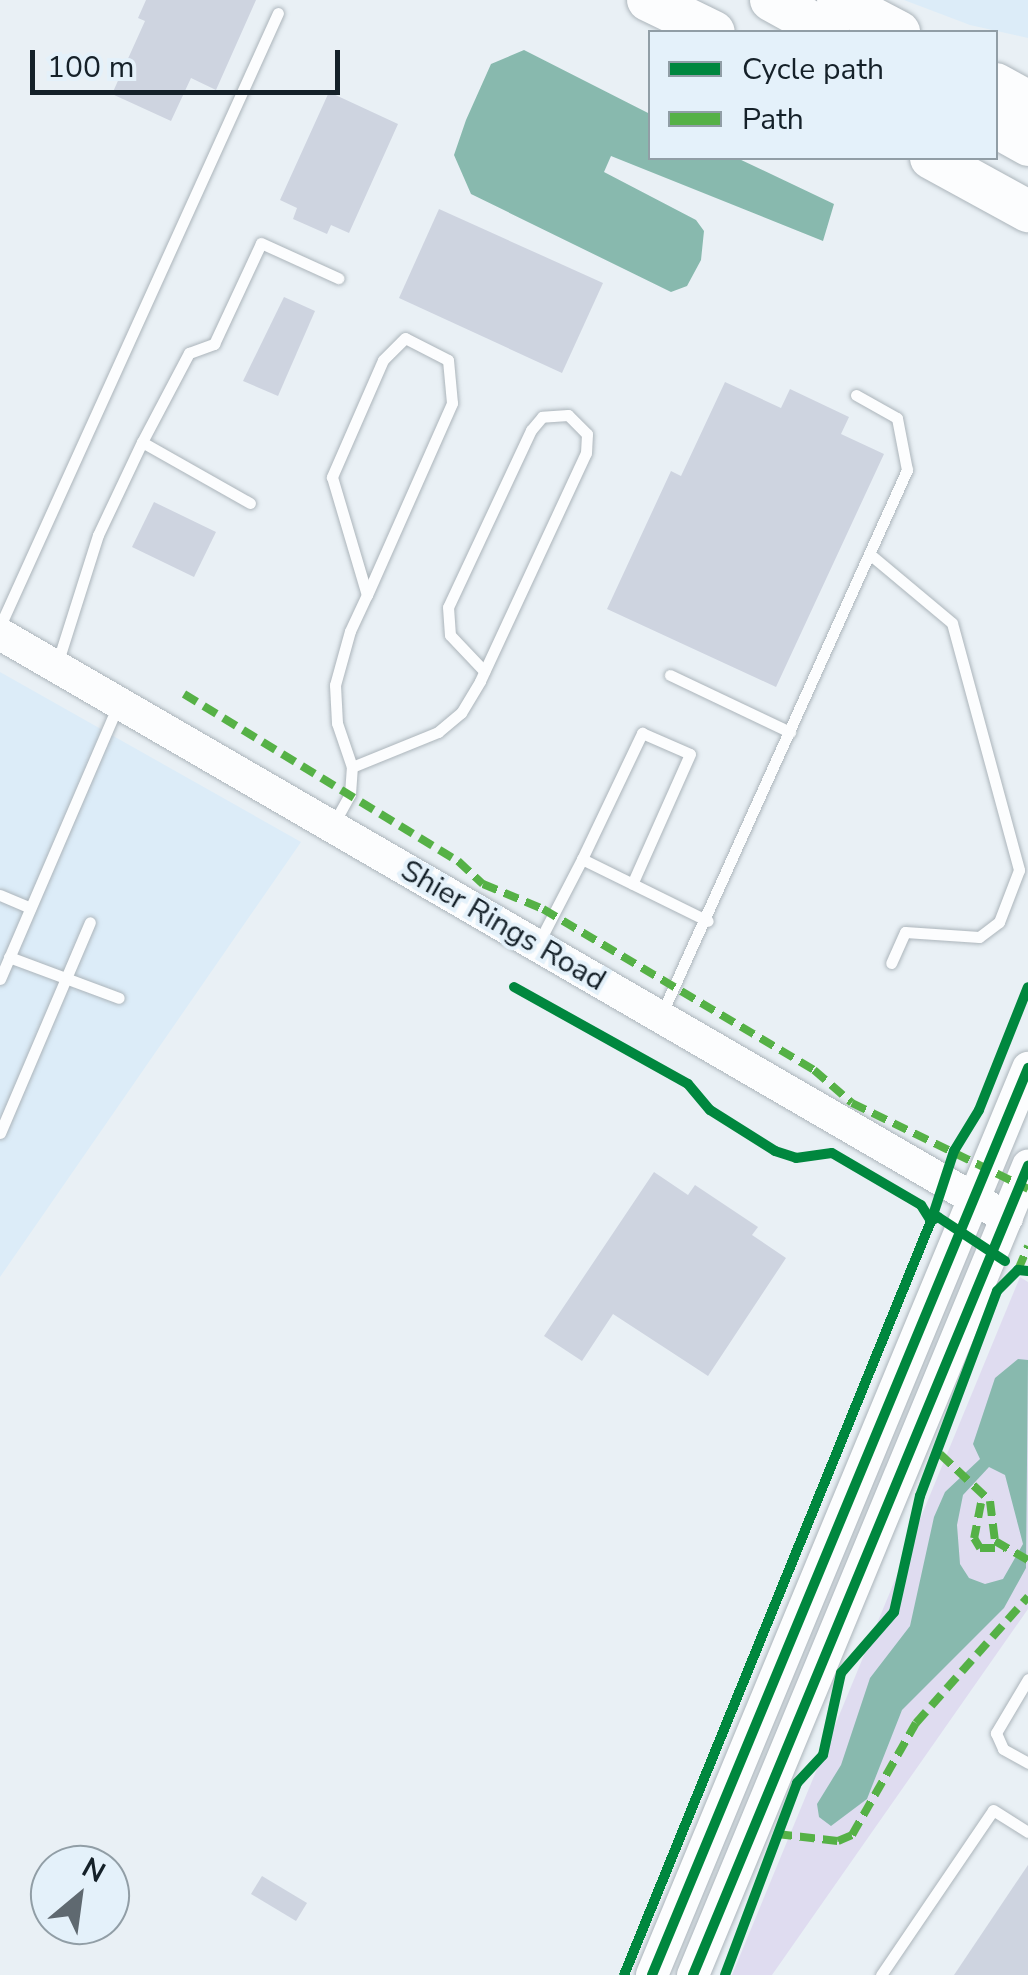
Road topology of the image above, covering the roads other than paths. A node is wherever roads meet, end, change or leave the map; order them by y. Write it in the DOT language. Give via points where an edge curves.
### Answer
graph roads {
  1 [pos="648,0"];
  2 [pos="771,0"];
  3 [pos="838,0"];
  4 [pos="278,14"];
  5 [pos="710,30"];
  6 [pos="824,30"];
  7 [pos="894,30"];
  8 [pos="998,85"];
  9 [pos="1028,102"];
  10 [pos="998,128"];
  11 [pos="1028,145"];
  12 [pos="935,160"];
  13 [pos="1023,210"];
  14 [pos="338,278"];
  15 [pos="856,394"];
  16 [pos="142,442"];
  17 [pos="250,503"];
  18 [pos="872,556"];
  19 [pos="367,595"];
  20 [pos="0,626"];
  21 [pos="0,634"];
  22 [pos="56,665"];
  23 [pos="484,671"];
  24 [pos="670,674"];
  25 [pos="120,701"];
  26 [pos="790,732"];
  27 [pos="352,767"];
  28 [pos="332,827"];
  29 [pos="582,859"];
  30 [pos="632,884"];
  31 [pos="0,896"];
  32 [pos="30,908"];
  33 [pos="708,921"];
  34 [pos="90,922"];
  35 [pos="538,945"];
  36 [pos="9,958"];
  37 [pos="892,962"];
  38 [pos="64,978"];
  39 [pos="0,979"];
  40 [pos="119,998"];
  41 [pos="660,1016"];
  42 [pos="1028,1068"];
  43 [pos="0,1096"];
  44 [pos="13,1102"];
  45 [pos="0,1133"];
  46 [pos="1028,1166"];
  47 [pos="971,1201"];
  48 [pos="1007,1218"];
  49 [pos="1028,1679"];
  50 [pos="1028,1763"];
  51 [pos="1028,1832"];
  52 [pos="652,1975"];
  53 [pos="693,1975"];
  54 [pos="881,1975"];
  1 -- 5 [label="highway"];
  2 -- 6 [label="highway"];
  3 -- 7 [label="highway"];
  4 -- 20 [label="lane"];
  8 -- 9 [label="highway"];
  10 -- 11 [label="highway"];
  12 -- 13 [label="highway"];
  14 -- 16 [label="lane" via="261,243 214,344 189,353"];
  15 -- 18 [label="lane" via="897,418 907,470"];
  16 -- 17 [label="lane"];
  16 -- 22 [label="lane" via="98,535"];
  18 -- 26 [label="lane"];
  18 -- 37 [label="lane" via="952,623 1019,870 1000,922 979,936 905,932"];
  19 -- 19 [label="lane" via="452,403 448,360 405,338 383,360 332,477"];
  19 -- 27 [label="lane" via="335,686 336,723"];
  21 -- 22 [label="main road, Shier Rings Road"];
  22 -- 25 [label="main road, Shier Rings Road"];
  23 -- 23 [label="lane" via="586,453 587,434 568,415 542,417 531,430 448,607 450,635"];
  23 -- 27 [label="lane" via="461,713 438,732"];
  24 -- 26 [label="lane"];
  25 -- 28 [label="main road, Shier Rings Road"];
  25 -- 32 [label="lane"];
  26 -- 33 [label="lane"];
  27 -- 28 [label="lane" via="350,794"];
  28 -- 35 [label="main road, Shier Rings Road"];
  29 -- 30 [label="lane"];
  29 -- 30 [label="lane" via="642,733 690,754"];
  29 -- 35 [label="lane"];
  30 -- 33 [label="lane"];
  31 -- 32 [label="lane"];
  32 -- 36 [label="lane"];
  33 -- 41 [label="lane"];
  34 -- 38 [label="lane"];
  35 -- 41 [label="main road, Shier Rings Road"];
  36 -- 38 [label="lane"];
  36 -- 39 [label="lane"];
  38 -- 40 [label="lane"];
  38 -- 44 [label="lane"];
  41 -- 47 [label="main road, Shier Rings Road"];
  42 -- 47 [label="main road"];
  43 -- 44 [label="lane"];
  44 -- 45 [label="lane"];
  46 -- 48 [label="main road"];
  47 -- 48 [label="main road, Shier Rings Road"];
  47 -- 52 [label="main road"];
  48 -- 53 [label="main road"];
  49 -- 50 [label="lane" via="996,1733 1003,1749"];
  51 -- 54 [label="lane" via="994,1810"];
}
